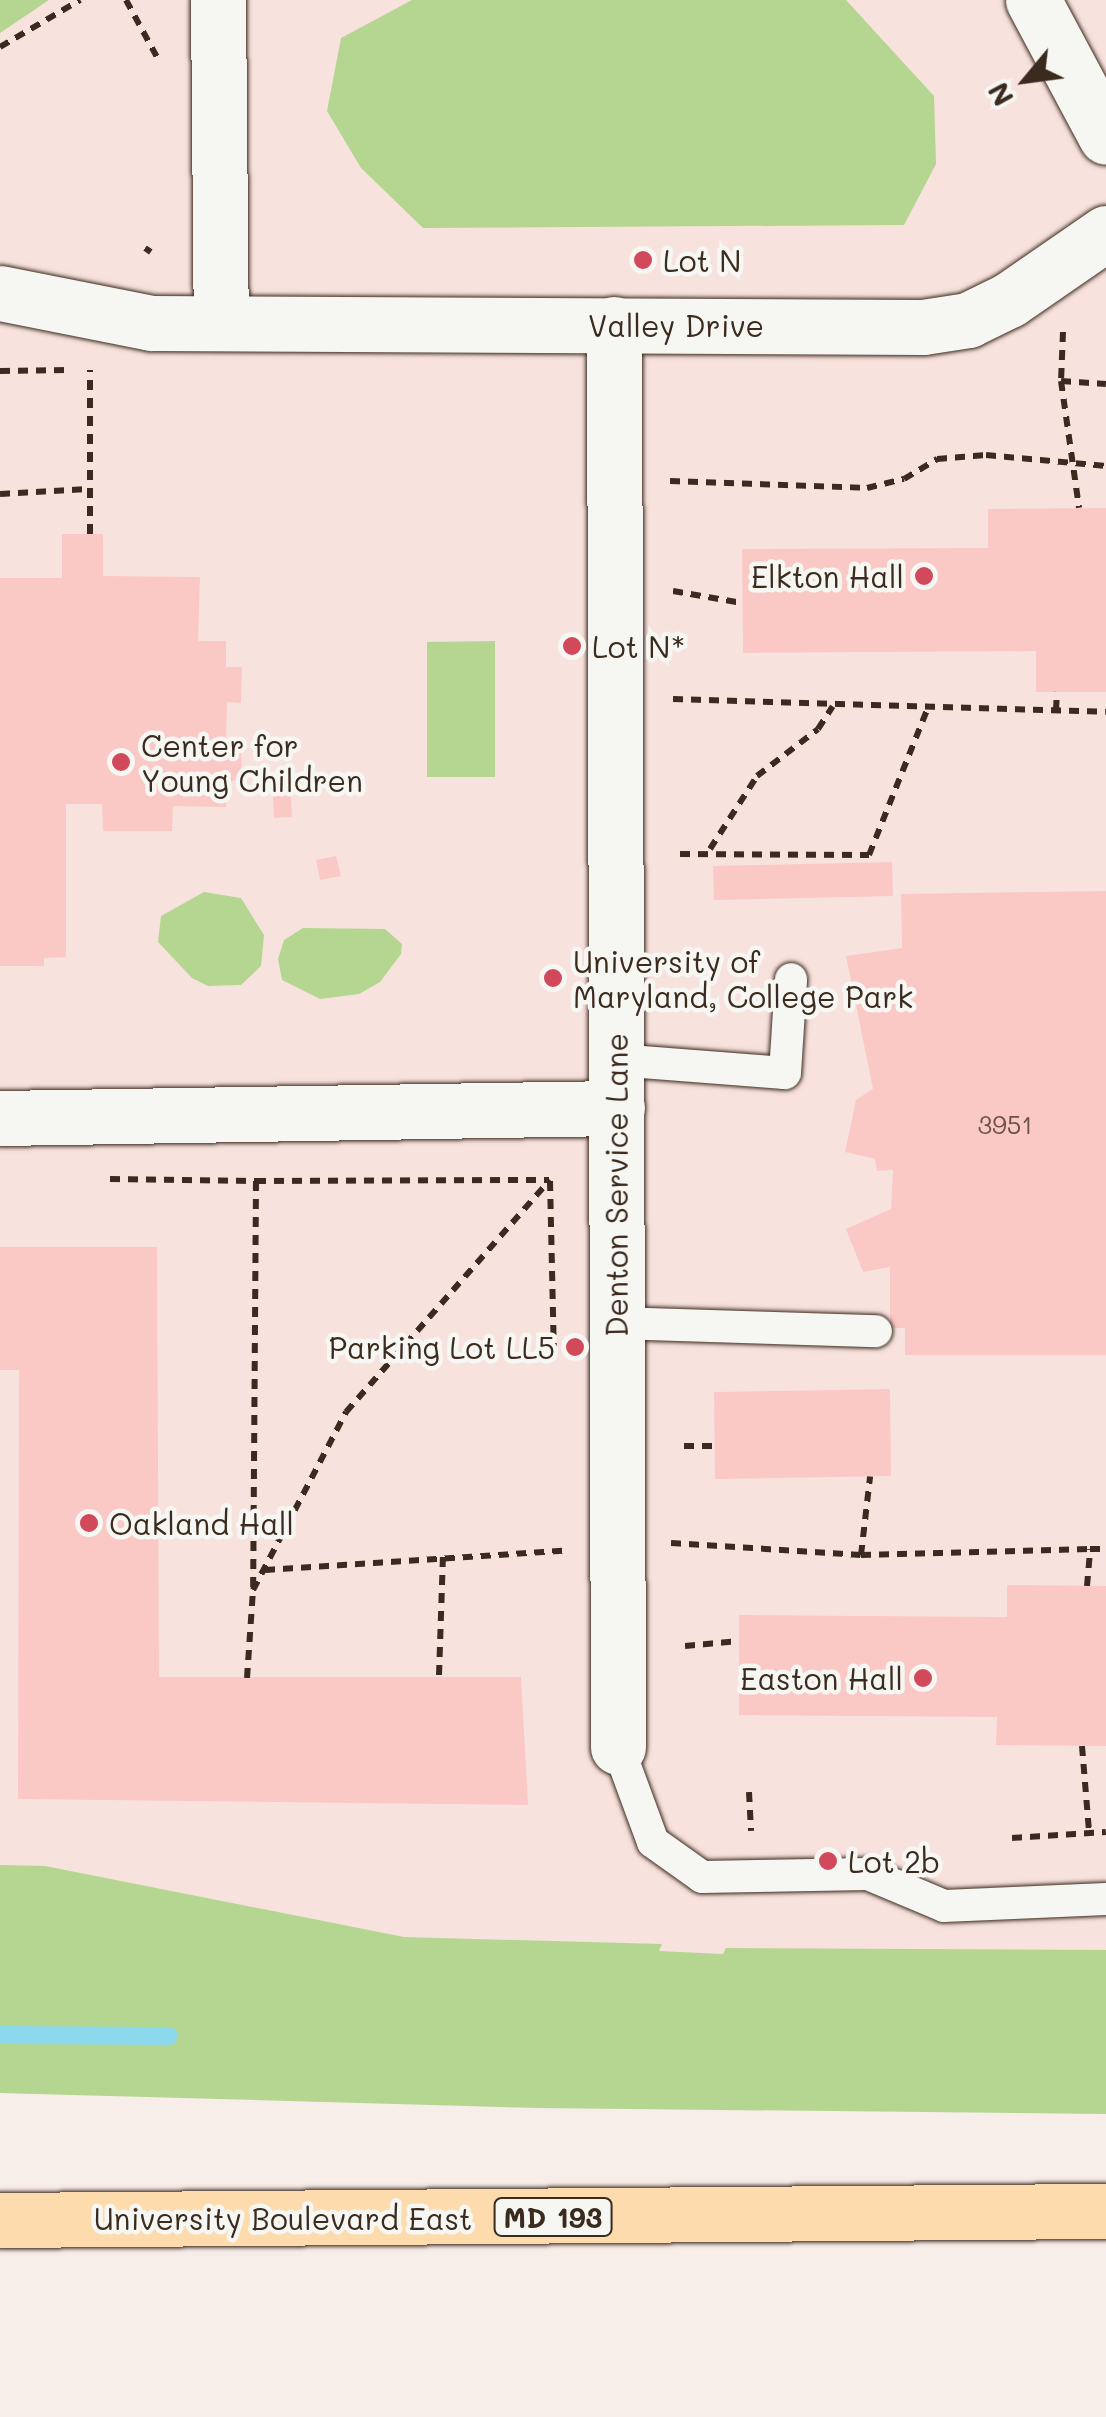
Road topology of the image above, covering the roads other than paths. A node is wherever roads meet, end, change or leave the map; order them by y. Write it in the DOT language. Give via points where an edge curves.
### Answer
graph roads {
  1 [pos="218,0"];
  2 [pos="1033,0"];
  3 [pos="1106,137"];
  4 [pos="1106,233"];
  5 [pos="0,294"];
  6 [pos="221,324"];
  7 [pos="614,324"];
  8 [pos="792,979"];
  9 [pos="616,1084"];
  10 [pos="0,1118"];
  11 [pos="616,1323"];
  12 [pos="876,1331"];
  13 [pos="618,1747"];
  14 [pos="1106,1899"];
  15 [pos="1106,2211"];
  16 [pos="0,2220"];
  1 -- 6 [label="street"];
  2 -- 3 [label="street"];
  4 -- 7 [label="street, Valley Drive" via="968,320 923,328"];
  5 -- 6 [label="street, Valley Drive" via="134,320"];
  6 -- 7 [label="street, Valley Drive"];
  7 -- 9 [label="street, Denton Service Lane"];
  8 -- 9 [label="lane" via="786,1073"];
  9 -- 10 [label="street"];
  9 -- 11 [label="street, Denton Service Lane"];
  11 -- 12 [label="lane"];
  11 -- 13 [label="street, Denton Service Lane"];
  13 -- 14 [label="lane" via="653,1842 702,1877 868,1874 944,1906"];
  15 -- 16 [label="main road, University Boulevard East / MD 193"];
}
